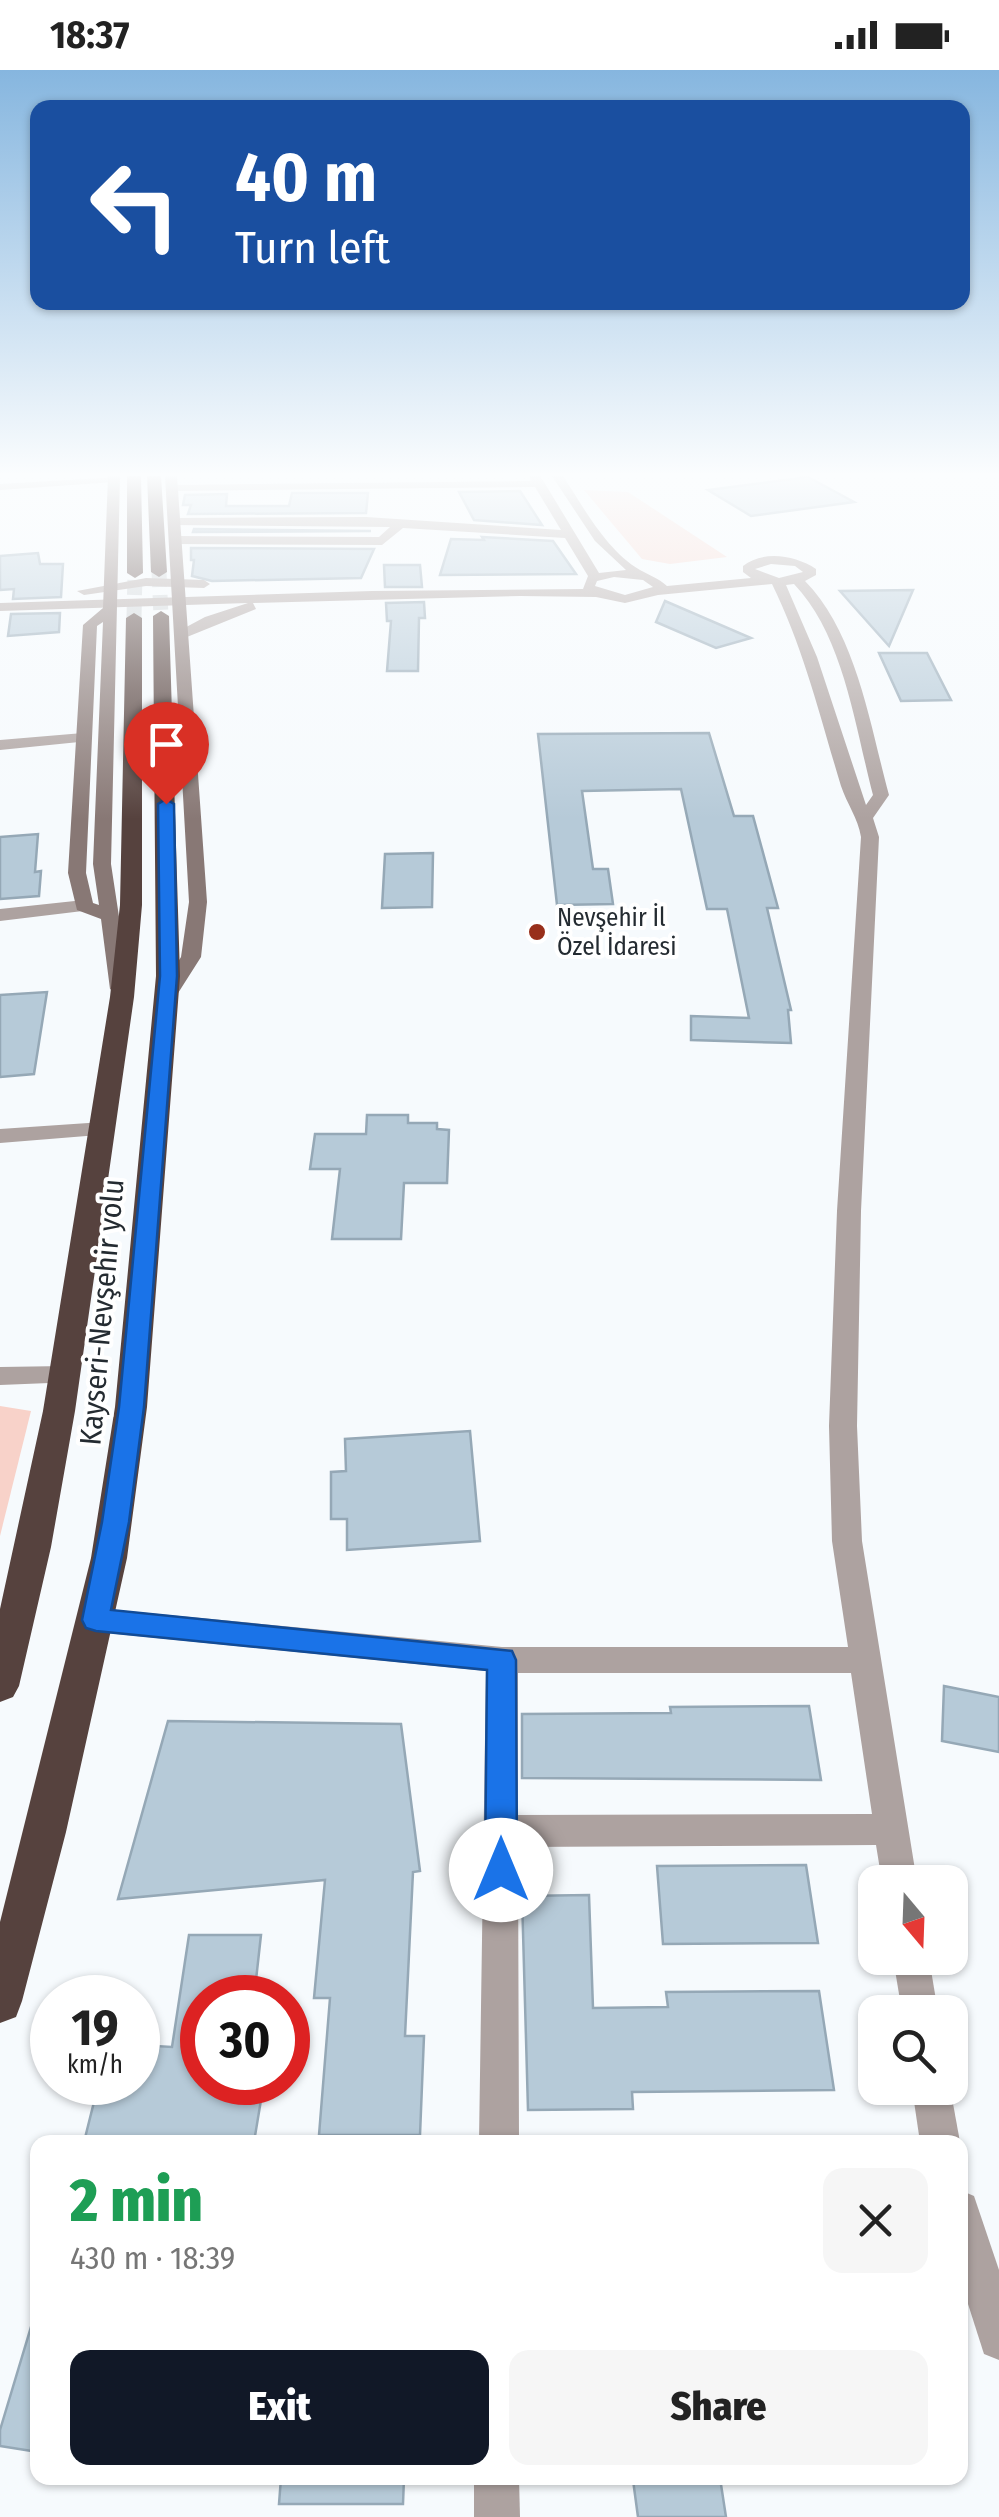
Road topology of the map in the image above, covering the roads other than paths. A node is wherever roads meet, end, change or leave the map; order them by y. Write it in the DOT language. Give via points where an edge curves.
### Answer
graph roads {
  1 [pos="143,590"];
  2 [pos="153,590"];
  3 [pos="424,590"];
  4 [pos="473,590"];
  5 [pos="608,590"];
  6 [pos="666,590"];
  7 [pos="779,590"];
  8 [pos="807,590"];
  9 [pos="658,591"];
  10 [pos="320,594"];
  11 [pos="0,605"];
  12 [pos="147,607"];
  13 [pos="83,738"];
  14 [pos="0,745"];
  15 [pos="867,815"];
  16 [pos="84,906"];
  17 [pos="0,915"];
  18 [pos="106,915"];
  19 [pos="122,997"];
  20 [pos="103,1129"];
  21 [pos="0,1136"];
  22 [pos="65,1375"];
  23 [pos="0,1376"];
  24 [pos="96,1620"];
  25 [pos="502,1660"];
  26 [pos="866,1660"];
  27 [pos="0,1686"];
  28 [pos="891,1829"];
  29 [pos="501,1831"];
  30 [pos="896,1865"];
  31 [pos="0,2001"];
  32 [pos="934,2105"];
  33 [pos="500,2135"];
  34 [pos="939,2135"];
  35 [pos="968,2236"];
  36 [pos="999,2339"];
  37 [pos="498,2485"];
  38 [pos="497,2517"];
  1 -- 12 [label="street"];
  2 -- 12 [label="street"];
  3 -- 10 [label="street"];
  4 -- 12 [label="street"];
  5 -- 9 [label="street" via="628,598"];
  6 -- 9 [label="street"];
  7 -- 15 [label="street" via="800,623 851,794"];
  8 -- 15 [label="street" via="819,603 851,689 881,795"];
  10 -- 12 [label="street"];
  10 -- 12 [label="street" via="229,612"];
  11 -- 12 [label="street"];
  12 -- 13 [label="street" via="90,625"];
  12 -- 18 [label="street" via="102,864"];
  12 -- 19 [label="highway, Kayseri-Nevşehir yolu"];
  12 -- 24 [label="highway, Kayseri-Nevşehir yolu" via="169,916 166,997 131,1407"];
  13 -- 14 [label="street"];
  13 -- 16 [label="street" via="77,873"];
  15 -- 26 [label="street" via="843,1426 846,1540"];
  16 -- 17 [label="street"];
  16 -- 18 [label="street"];
  18 -- 19 [label="street"];
  19 -- 20 [label="highway, Kayseri-Nevşehir yolu"];
  20 -- 21 [label="street"];
  20 -- 22 [label="highway, Kayseri-Nevşehir yolu"];
  22 -- 23 [label="street"];
  22 -- 27 [label="highway, Kayseri-Nevşehir yolu"];
  24 -- 25 [label="street"];
  24 -- 31 [label="highway, Kayseri-Nevşehir yolu"];
  25 -- 26 [label="street"];
  25 -- 29 [label="street"];
  26 -- 28 [label="street"];
  28 -- 29 [label="street"];
  28 -- 30 [label="street"];
  29 -- 33 [label="street"];
  32 -- 34 [label="street"];
  35 -- 36 [label="street"];
  37 -- 38 [label="street"];
}
